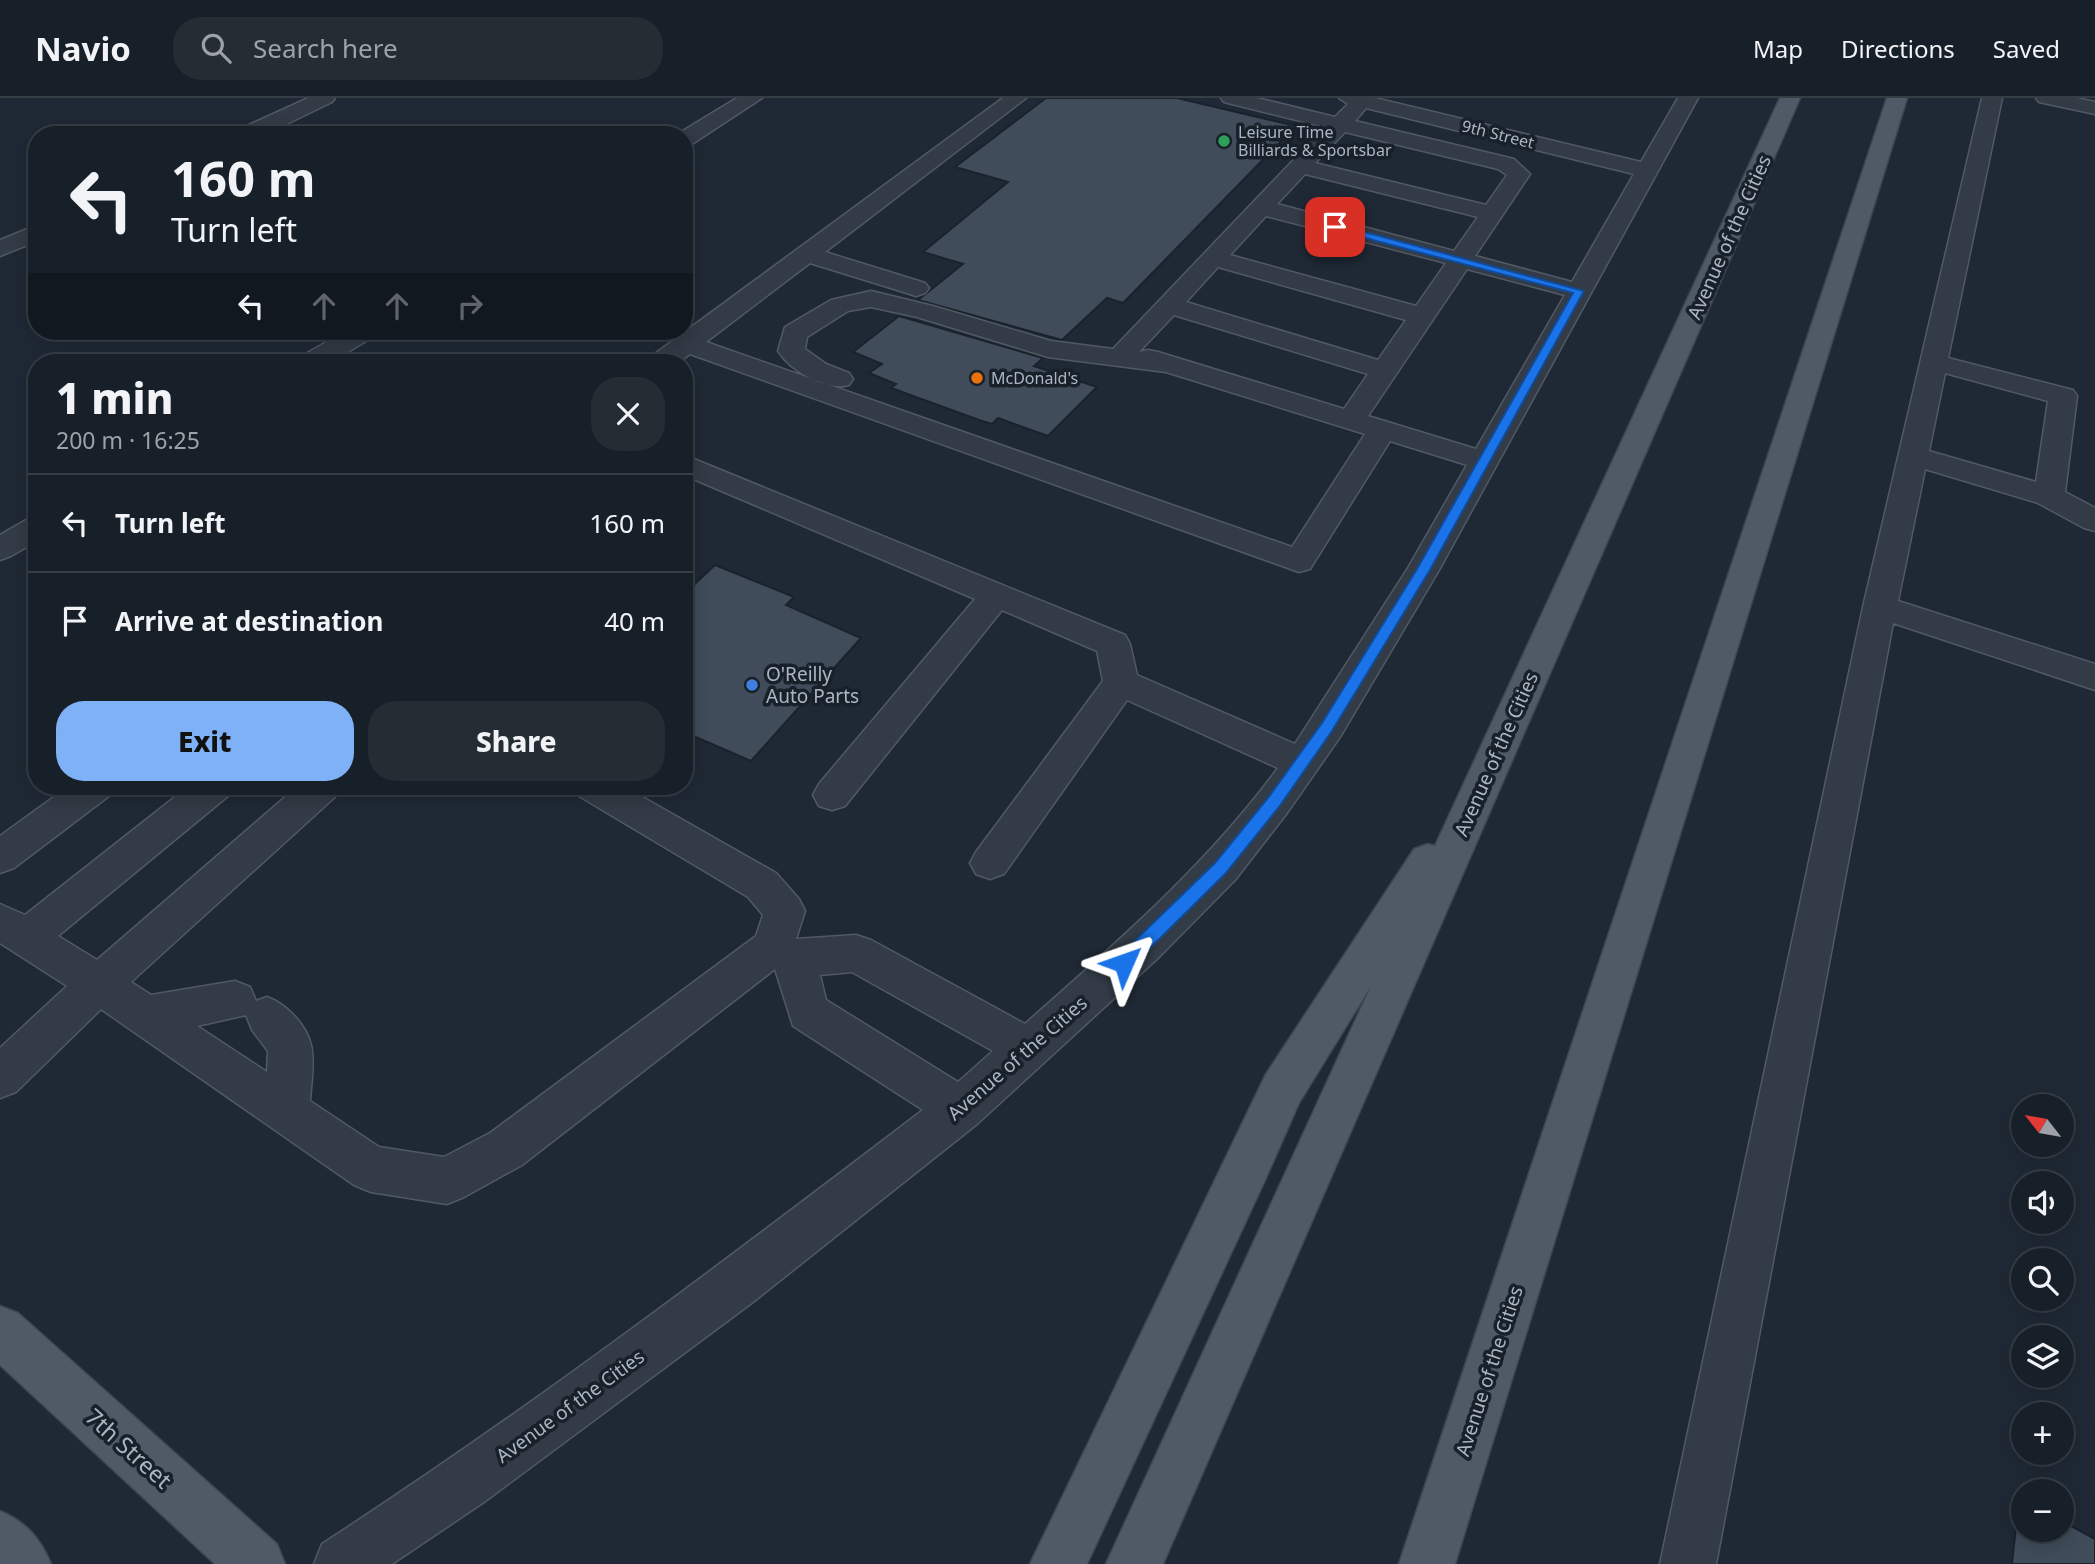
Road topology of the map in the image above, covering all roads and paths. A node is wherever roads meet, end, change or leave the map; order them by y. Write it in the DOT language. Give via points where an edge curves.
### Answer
graph roads {
  1 [pos="325,98"];
  2 [pos="752,98"];
  3 [pos="1016,98"];
  4 [pos="1231,98"];
  5 [pos="1688,98"];
  6 [pos="1790,98"];
  7 [pos="1897,98"];
  8 [pos="1992,98"];
  9 [pos="2046,98"];
  10 [pos="1355,100"];
  11 [pos="2095,108"];
  12 [pos="1340,124"];
  13 [pos="265,126"];
  14 [pos="693,134"];
  15 [pos="1300,166"];
  16 [pos="1647,170"];
  17 [pos="1261,207"];
  18 [pos="1491,213"];
  19 [pos="28,236"];
  20 [pos="0,249"];
  21 [pos="807,254"];
  22 [pos="1213,258"];
  23 [pos="1459,260"];
  24 [pos="1579,291"];
  25 [pos="1168,305"];
  26 [pos="924,311"];
  27 [pos="1421,316"];
  28 [pos="349,340"];
  29 [pos="692,340"];
  30 [pos="693,340"];
  31 [pos="687,344"];
  32 [pos="791,351"];
  33 [pos="1125,351"];
  34 [pos="325,354"];
  35 [pos="673,354"];
  36 [pos="1934,362"];
  37 [pos="1173,365"];
  38 [pos="1383,370"];
  39 [pos="1351,420"];
  40 [pos="1383,429"];
  41 [pos="1913,456"];
  42 [pos="1484,461"];
  43 [pos="693,468"];
  44 [pos="1072,482"];
  45 [pos="2049,496"];
  46 [pos="2095,521"];
  47 [pos="28,532"];
  48 [pos="0,549"];
  49 [pos="996,595"];
  50 [pos="1880,607"];
  51 [pos="2095,677"];
  52 [pos="1121,684"];
  53 [pos="1500,746"];
  54 [pos="1302,763"];
  55 [pos="84,795"];
  56 [pos="202,795"];
  57 [pos="313,795"];
  58 [pos="607,795"];
  59 [pos="832,795"];
  60 [pos="0,857"];
  61 [pos="990,863"];
  62 [pos="13,930"];
  63 [pos="783,953"];
  64 [pos="99,984"];
  65 [pos="144,1016"];
  66 [pos="1030,1049"];
  67 [pos="0,1077"];
  68 [pos="961,1109"];
  69 [pos="288,1113"];
  70 [pos="0,1331"];
  71 [pos="1701,1498"];
  72 [pos="0,1539"];
  73 [pos="23,1564"];
  74 [pos="257,1564"];
  75 [pos="342,1564"];
  76 [pos="1058,1564"];
  77 [pos="1134,1564"];
  78 [pos="1427,1564"];
  79 [pos="1688,1564"];
  80 [pos="1707,1564"];
  1 -- 13 [label="street"];
  2 -- 14 [label="street"];
  3 -- 21 [label="street"];
  4 -- 12 [label="street"];
  5 -- 16 [label="street, Avenue of the Cities"];
  6 -- 53 [label="main road, Avenue of the Cities"];
  7 -- 78 [label="main road, Avenue of the Cities"];
  8 -- 36 [label="street"];
  9 -- 11 [label="street"];
  10 -- 12 [label="street"];
  10 -- 16 [label="street, 9th Street"];
  12 -- 15 [label="street"];
  12 -- 18 [label="street" via="1506,164 1519,174"];
  15 -- 17 [label="street"];
  15 -- 18 [label="street"];
  16 -- 24 [label="street, Avenue of the Cities"];
  17 -- 22 [label="street"];
  17 -- 23 [label="street"];
  18 -- 23 [label="street"];
  19 -- 20 [label="street"];
  21 -- 30 [label="street"];
  21 -- 33 [label="street"];
  22 -- 25 [label="street"];
  22 -- 27 [label="street"];
  23 -- 24 [label="street"];
  23 -- 27 [label="street"];
  24 -- 42 [label="street, Avenue of the Cities"];
  25 -- 33 [label="street"];
  25 -- 38 [label="street"];
  26 -- 32 [label="street" via="871,299 840,304 794,333"];
  26 -- 32 [label="street" via="864,285 820,291 780,316 775,334"];
  26 -- 37 [label="street" via="1048,349"];
  27 -- 38 [label="street"];
  28 -- 34 [label="street"];
  29 -- 31 [label="street"];
  31 -- 35 [label="street"];
  31 -- 44 [label="street"];
  32 -- 44 [label="street" via="816,370 1035,451"];
  33 -- 37 [label="street"];
  36 -- 41 [label="street"];
  36 -- 45 [label="street" via="2063,396"];
  37 -- 39 [label="street"];
  38 -- 39 [label="street"];
  39 -- 40 [label="street"];
  40 -- 42 [label="street"];
  40 -- 44 [label="street" via="1299,561"];
  41 -- 45 [label="street"];
  41 -- 50 [label="street"];
  42 -- 54 [label="street, Avenue of the Cities" via="1423,570"];
  43 -- 49 [label="street"];
  45 -- 46 [label="street"];
  47 -- 48 [label="street"];
  49 -- 52 [label="street" via="1113,644"];
  49 -- 59 [label="street"];
  50 -- 51 [label="street"];
  50 -- 71 [label="street"];
  52 -- 54 [label="street"];
  52 -- 61 [label="street"];
  53 -- 76 [label="main road" via="1282,1089"];
  53 -- 77 [label="main road, Avenue of the Cities"];
  54 -- 66 [label="street, Avenue of the Cities" via="1221,868"];
  55 -- 60 [label="street"];
  56 -- 62 [label="street"];
  57 -- 64 [label="street"];
  58 -- 63 [label="street" via="762,885 785,911"];
  62 -- 64 [label="street"];
  63 -- 66 [label="street" via="856,953"];
  63 -- 68 [label="street" via="808,1012"];
  63 -- 69 [label="street" via="506,1149 447,1181 371,1169"];
  64 -- 65 [label="street"];
  64 -- 67 [label="street"];
  65 -- 69 [label="street"];
  65 -- 69 [label="street" via="251,1008 290,1046"];
  66 -- 68 [label="street, Avenue of the Cities"];
  68 -- 75 [label="street, Avenue of the Cities" via="735,1284 465,1483"];
  70 -- 74 [label="main road, 7th Street"];
  71 -- 79 [label="street"];
  71 -- 80 [label="street"];
  72 -- 73 [label="main road"];
}
